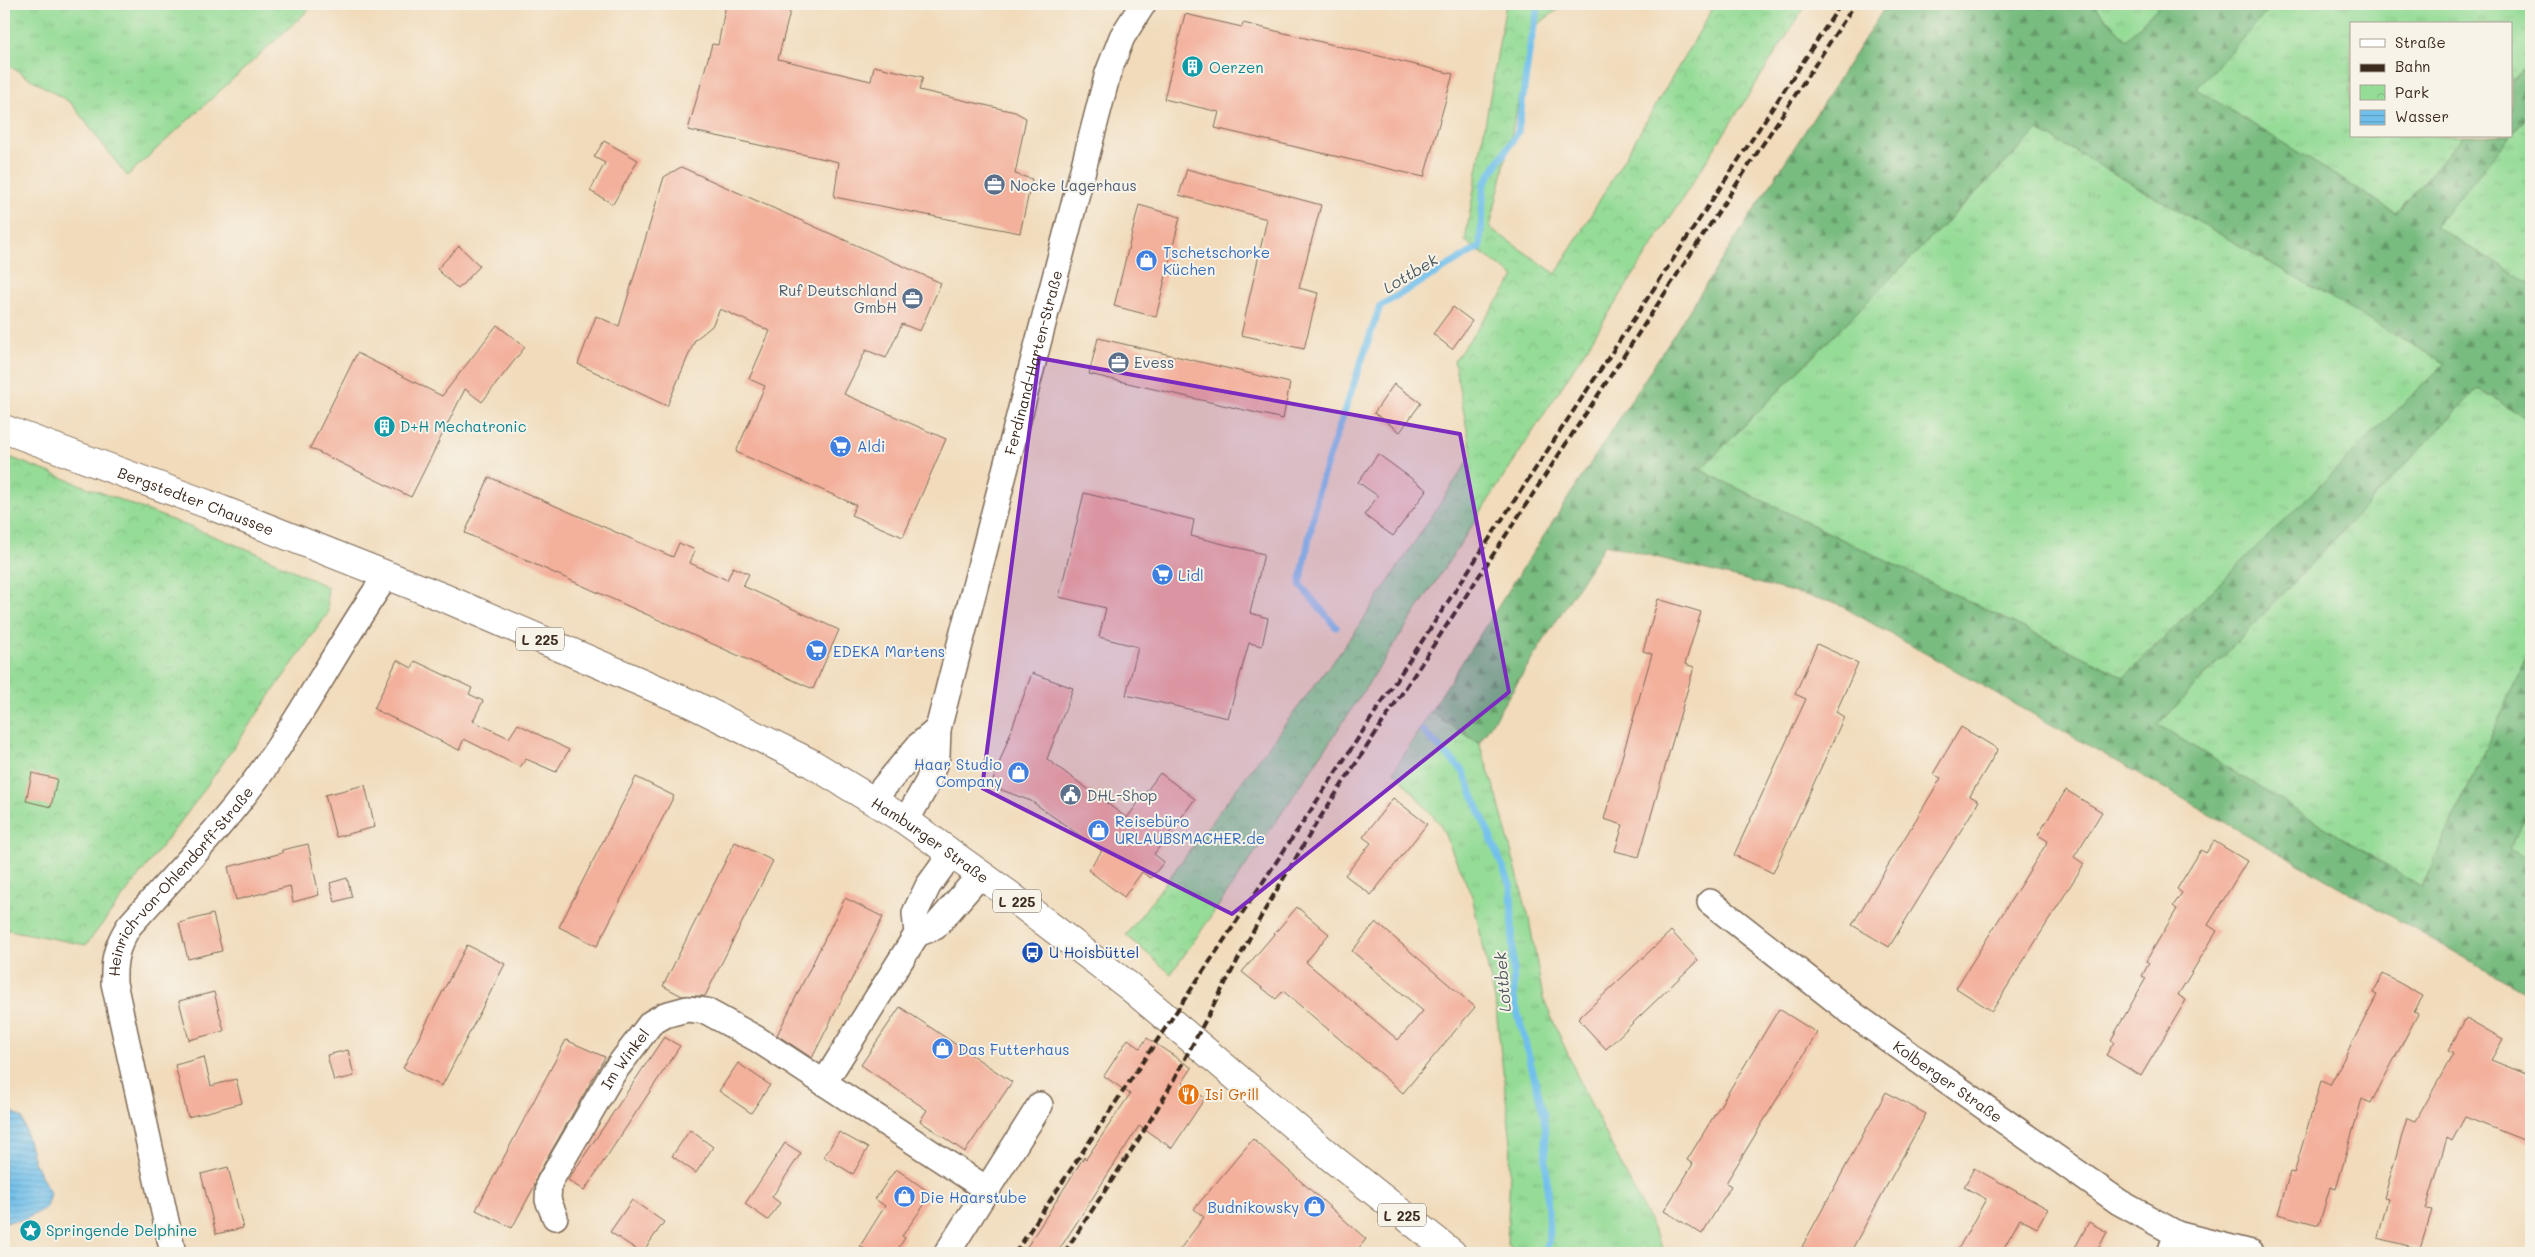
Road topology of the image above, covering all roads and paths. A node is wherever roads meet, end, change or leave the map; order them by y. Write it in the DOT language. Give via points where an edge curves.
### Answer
graph roads {
  1 [pos="1143,4"];
  2 [pos="4,429"];
  3 [pos="387,575"];
  4 [pos="938,729"];
  5 [pos="873,800"];
  6 [pos="906,821"];
  7 [pos="952,853"];
  8 [pos="980,874"];
  9 [pos="1710,902"];
  10 [pos="917,934"];
  11 [pos="824,1083"];
  12 [pos="1040,1105"];
  13 [pos="988,1190"];
  14 [pos="556,1217"];
  15 [pos="2173,1243"];
  16 [pos="173,1253"];
  17 [pos="947,1253"];
  18 [pos="1452,1253"];
  19 [pos="2252,1253"];
  1 -- 4 [label="street, Ferdinand-Harten-Straße" via="1122,37 1108,73"];
  2 -- 3 [label="main road, Bergstedter Chaussee"];
  3 -- 5 [label="main road, Hamburger Straße / L 225" via="692,704 810,763"];
  3 -- 16 [label="street, Heinrich-von-Ohlendorff-Straße" via="270,760 227,816 130,926 114,957 114,982"];
  4 -- 5 [label="street" via="919,745"];
  4 -- 6 [label="street, Ferdinand-Harten-Straße" via="937,756 928,782"];
  5 -- 6 [label="main road, Hamburger Straße / L 225"];
  6 -- 7 [label="main road, Hamburger Straße / L 225"];
  7 -- 8 [label="main road, Hamburger Straße / L 225"];
  7 -- 10 [label="street" via="928,886 915,913"];
  8 -- 10 [label="street" via="935,927"];
  8 -- 18 [label="main road, Hamburger Straße / L 225" via="1130,988 1333,1159"];
  9 -- 15 [label="street, Kolberger Straße" via="1857,1017"];
  10 -- 11 [label="street"];
  11 -- 13 [label="street, Im Winkel"];
  11 -- 14 [label="street, Im Winkel" via="706,1011 688,1009 665,1015 651,1023 613,1073 549,1183 548,1200"];
  12 -- 13 [label="street"];
  13 -- 17 [label="street"];
  15 -- 19 [label="street, Kolberger Straße"];
}
